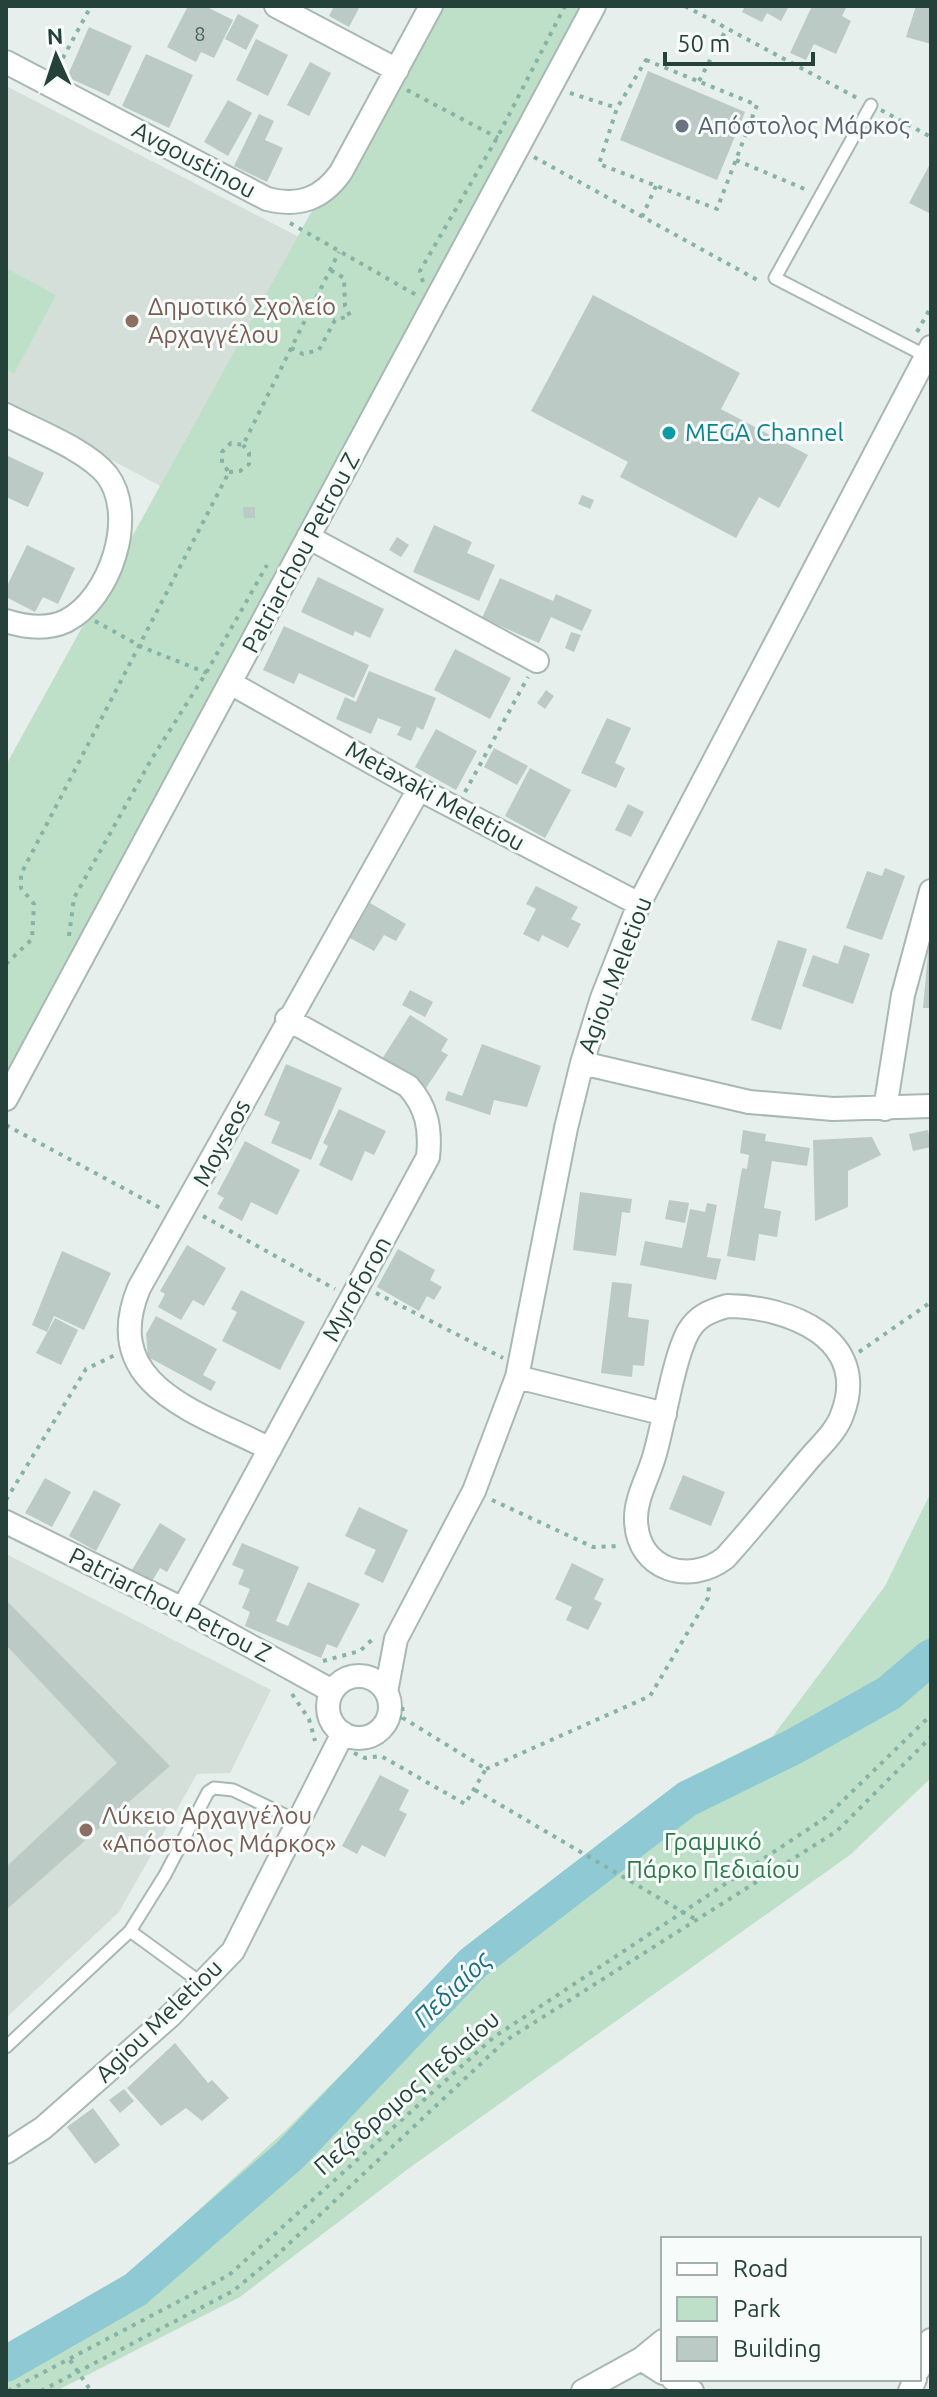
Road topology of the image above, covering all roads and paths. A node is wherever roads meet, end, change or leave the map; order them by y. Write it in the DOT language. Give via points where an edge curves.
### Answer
graph roads {
  1 [pos="91,6"];
  2 [pos="276,6"];
  3 [pos="431,6"];
  4 [pos="565,6"];
  5 [pos="594,6"];
  6 [pos="685,6"];
  7 [pos="727,28"];
  8 [pos="6,62"];
  9 [pos="394,76"];
  10 [pos="699,81"];
  11 [pos="49,84"];
  12 [pos="552,86"];
  13 [pos="871,105"];
  14 [pos="617,108"];
  15 [pos="931,137"];
  16 [pos="497,138"];
  17 [pos="519,148"];
  18 [pos="736,160"];
  19 [pos="656,186"];
  20 [pos="820,196"];
  21 [pos="267,199"];
  22 [pos="642,217"];
  23 [pos="339,252"];
  24 [pos="330,270"];
  25 [pos="773,288"];
  26 [pos="422,304"];
  27 [pos="291,348"];
  28 [pos="928,351"];
  29 [pos="6,415"];
  30 [pos="243,445"];
  31 [pos="229,472"];
  32 [pos="308,537"];
  33 [pos="268,563"];
  34 [pos="79,613"];
  35 [pos="6,621"];
  36 [pos="142,647"];
  37 [pos="537,661"];
  38 [pos="206,673"];
  39 [pos="232,684"];
  40 [pos="419,789"];
  41 [pos="456,808"];
  42 [pos="931,891"];
  43 [pos="639,904"];
  44 [pos="63,947"];
  45 [pos="6,964"];
  46 [pos="287,1019"];
  47 [pos="582,1063"];
  48 [pos="6,1099"];
  49 [pos="931,1106"];
  50 [pos="885,1109"];
  51 [pos="6,1125"];
  52 [pos="184,1213"];
  53 [pos="356,1291"];
  54 [pos="931,1302"];
  55 [pos="131,1347"];
  56 [pos="844,1363"];
  57 [pos="519,1370"];
  58 [pos="665,1414"];
  59 [pos="270,1449"];
  60 [pos="474,1491"];
  61 [pos="6,1500"];
  62 [pos="6,1522"];
  63 [pos="641,1544"];
  64 [pos="711,1568"];
  65 [pos="183,1609"];
  66 [pos="396,1639"];
  67 [pos="355,1676"];
  68 [pos="387,1683"];
  69 [pos="332,1691"];
  70 [pos="300,1702"];
  71 [pos="931,1715"];
  72 [pos="396,1716"];
  73 [pos="931,1737"];
  74 [pos="332,1740"];
  75 [pos="486,1769"];
  76 [pos="475,1790"];
  77 [pos="297,1821"];
  78 [pos="684,1911"];
  79 [pos="695,1919"];
  80 [pos="130,1931"];
  81 [pos="200,1982"];
  82 [pos="6,2047"];
  83 [pos="6,2152"];
  84 [pos="931,2340"];
  85 [pos="661,2343"];
  86 [pos="70,2359"];
  87 [pos="641,2359"];
  88 [pos="921,2364"];
  89 [pos="78,2372"];
  90 [pos="661,2372"];
  91 [pos="8,2391"];
  92 [pos="41,2391"];
  93 [pos="91,2391"];
  94 [pos="583,2391"];
  1 -- 11 [label="path"];
  2 -- 9 [label="street"];
  3 -- 9 [label="street, Avgoustinou"];
  4 -- 16 [label="path"];
  5 -- 12 [label="street, Patriarchou Petrou Z"];
  6 -- 7 [label="path"];
  7 -- 10 [label="path"];
  7 -- 13 [label="path"];
  8 -- 11 [label="street, Avgoustinou"];
  9 -- 16 [label="path"];
  9 -- 21 [label="street, Avgoustinou" via="333,184 312,199"];
  10 -- 14 [label="path" via="646,60"];
  10 -- 18 [label="path" via="757,105"];
  11 -- 21 [label="street, Avgoustinou"];
  12 -- 14 [label="path"];
  12 -- 17 [label="street, Patriarchou Petrou Z"];
  13 -- 15 [label="path"];
  13 -- 20 [label="lane"];
  14 -- 19 [label="path" via="599,164"];
  16 -- 17 [label="path"];
  16 -- 26 [label="path" via="420,271"];
  17 -- 22 [label="path"];
  17 -- 26 [label="street, Patriarchou Petrou Z"];
  18 -- 19 [label="path" via="717,209"];
  18 -- 20 [label="path"];
  19 -- 22 [label="path"];
  20 -- 28 [label="lane" via="775,278"];
  21 -- 23 [label="path" via="278,216"];
  22 -- 25 [label="path"];
  23 -- 24 [label="path"];
  23 -- 26 [label="path"];
  24 -- 27 [label="path"];
  24 -- 27 [label="path" via="344,278 350,316 335,320 319,350 303,354"];
  26 -- 32 [label="street, Patriarchou Petrou Z"];
  27 -- 30 [label="path"];
  28 -- 43 [label="street, Agiou Meletiou"];
  29 -- 34 [label="street" via="100,467 116,490 119,543 97,592"];
  30 -- 31 [label="path" via="249,464"];
  30 -- 31 [label="path" via="231,443 222,452"];
  31 -- 36 [label="path"];
  32 -- 37 [label="street"];
  32 -- 39 [label="street, Patriarchou Petrou Z"];
  33 -- 38 [label="path"];
  34 -- 35 [label="street" via="46,626"];
  34 -- 36 [label="path"];
  36 -- 38 [label="path"];
  36 -- 45 [label="path" via="21,874 21,888 34,904 32,939"];
  37 -- 41 [label="path"];
  38 -- 39 [label="path"];
  38 -- 44 [label="path" via="74,898"];
  39 -- 40 [label="street, Metaxaki Meletiou"];
  39 -- 48 [label="street, Patriarchou Petrou Z"];
  40 -- 41 [label="street, Metaxaki Meletiou"];
  40 -- 46 [label="street, Moyseos"];
  41 -- 43 [label="street, Metaxaki Meletiou"];
  42 -- 50 [label="street" via="903,995"];
  43 -- 47 [label="street, Agiou Meletiou"];
  46 -- 52 [label="street, Moyseos"];
  46 -- 53 [label="street, Myroforon" via="408,1086 429,1125 423,1169"];
  47 -- 50 [label="street" via="749,1102"];
  47 -- 57 [label="street, Agiou Meletiou"];
  49 -- 50 [label="street"];
  51 -- 52 [label="path"];
  52 -- 53 [label="path"];
  52 -- 55 [label="street, Moyseos" via="134,1302"];
  53 -- 57 [label="path"];
  53 -- 59 [label="street, Myroforon"];
  54 -- 56 [label="path"];
  55 -- 59 [label="street" via="152,1385"];
  55 -- 61 [label="path" via="86,1369"];
  56 -- 58 [label="street" via="813,1326 756,1309 727,1306 709,1311 687,1334"];
  56 -- 64 [label="street" via="846,1399 835,1427 746,1535"];
  57 -- 58 [label="street"];
  57 -- 60 [label="street, Agiou Meletiou"];
  58 -- 63 [label="street" via="636,1513"];
  59 -- 65 [label="street, Myroforon"];
  60 -- 63 [label="path" via="593,1547"];
  60 -- 66 [label="street, Agiou Meletiou"];
  62 -- 65 [label="street, Patriarchou Petrou Z"];
  63 -- 64 [label="street" via="653,1560 672,1571"];
  64 -- 75 [label="path" via="708,1598 650,1696"];
  65 -- 69 [label="street, Patriarchou Petrou Z"];
  66 -- 67 [label="street, Agiou Meletiou"];
  66 -- 68 [label="street, Agiou Meletiou"];
  67 -- 68 [label="street"];
  67 -- 69 [label="street"];
  68 -- 72 [label="street"];
  68 -- 72 [label="path" via="402,1697"];
  69 -- 74 [label="street"];
  70 -- 74 [label="path"];
  71 -- 78 [label="path, Πεζόδρομος Πεδιαίου" via="825,1818"];
  72 -- 74 [label="street" via="374,1733"];
  72 -- 75 [label="path"];
  73 -- 79 [label="path" via="837,1831"];
  74 -- 76 [label="path" via="365,1758 381,1756 465,1804"];
  74 -- 77 [label="street, Agiou Meletiou"];
  75 -- 76 [label="path"];
  76 -- 78 [label="path"];
  77 -- 80 [label="lane" via="233,1790 214,1788"];
  77 -- 81 [label="street, Agiou Meletiou" via="233,1951"];
  78 -- 79 [label="path"];
  78 -- 86 [label="path, Πεζόδρομος Πεδιαίου" via="494,2037 229,2275"];
  79 -- 89 [label="path" via="505,2041 233,2291"];
  80 -- 81 [label="lane"];
  80 -- 82 [label="lane"];
  81 -- 83 [label="street, Agiou Meletiou" via="170,2016 51,2121"];
  84 -- 88 [label="street"];
  85 -- 87 [label="street"];
  86 -- 89 [label="path"];
  86 -- 91 [label="path, Πεζόδρομος Πεδιαίου"];
  87 -- 90 [label="street"];
  87 -- 94 [label="street"];
  89 -- 92 [label="path"];
  89 -- 93 [label="path"];
}
